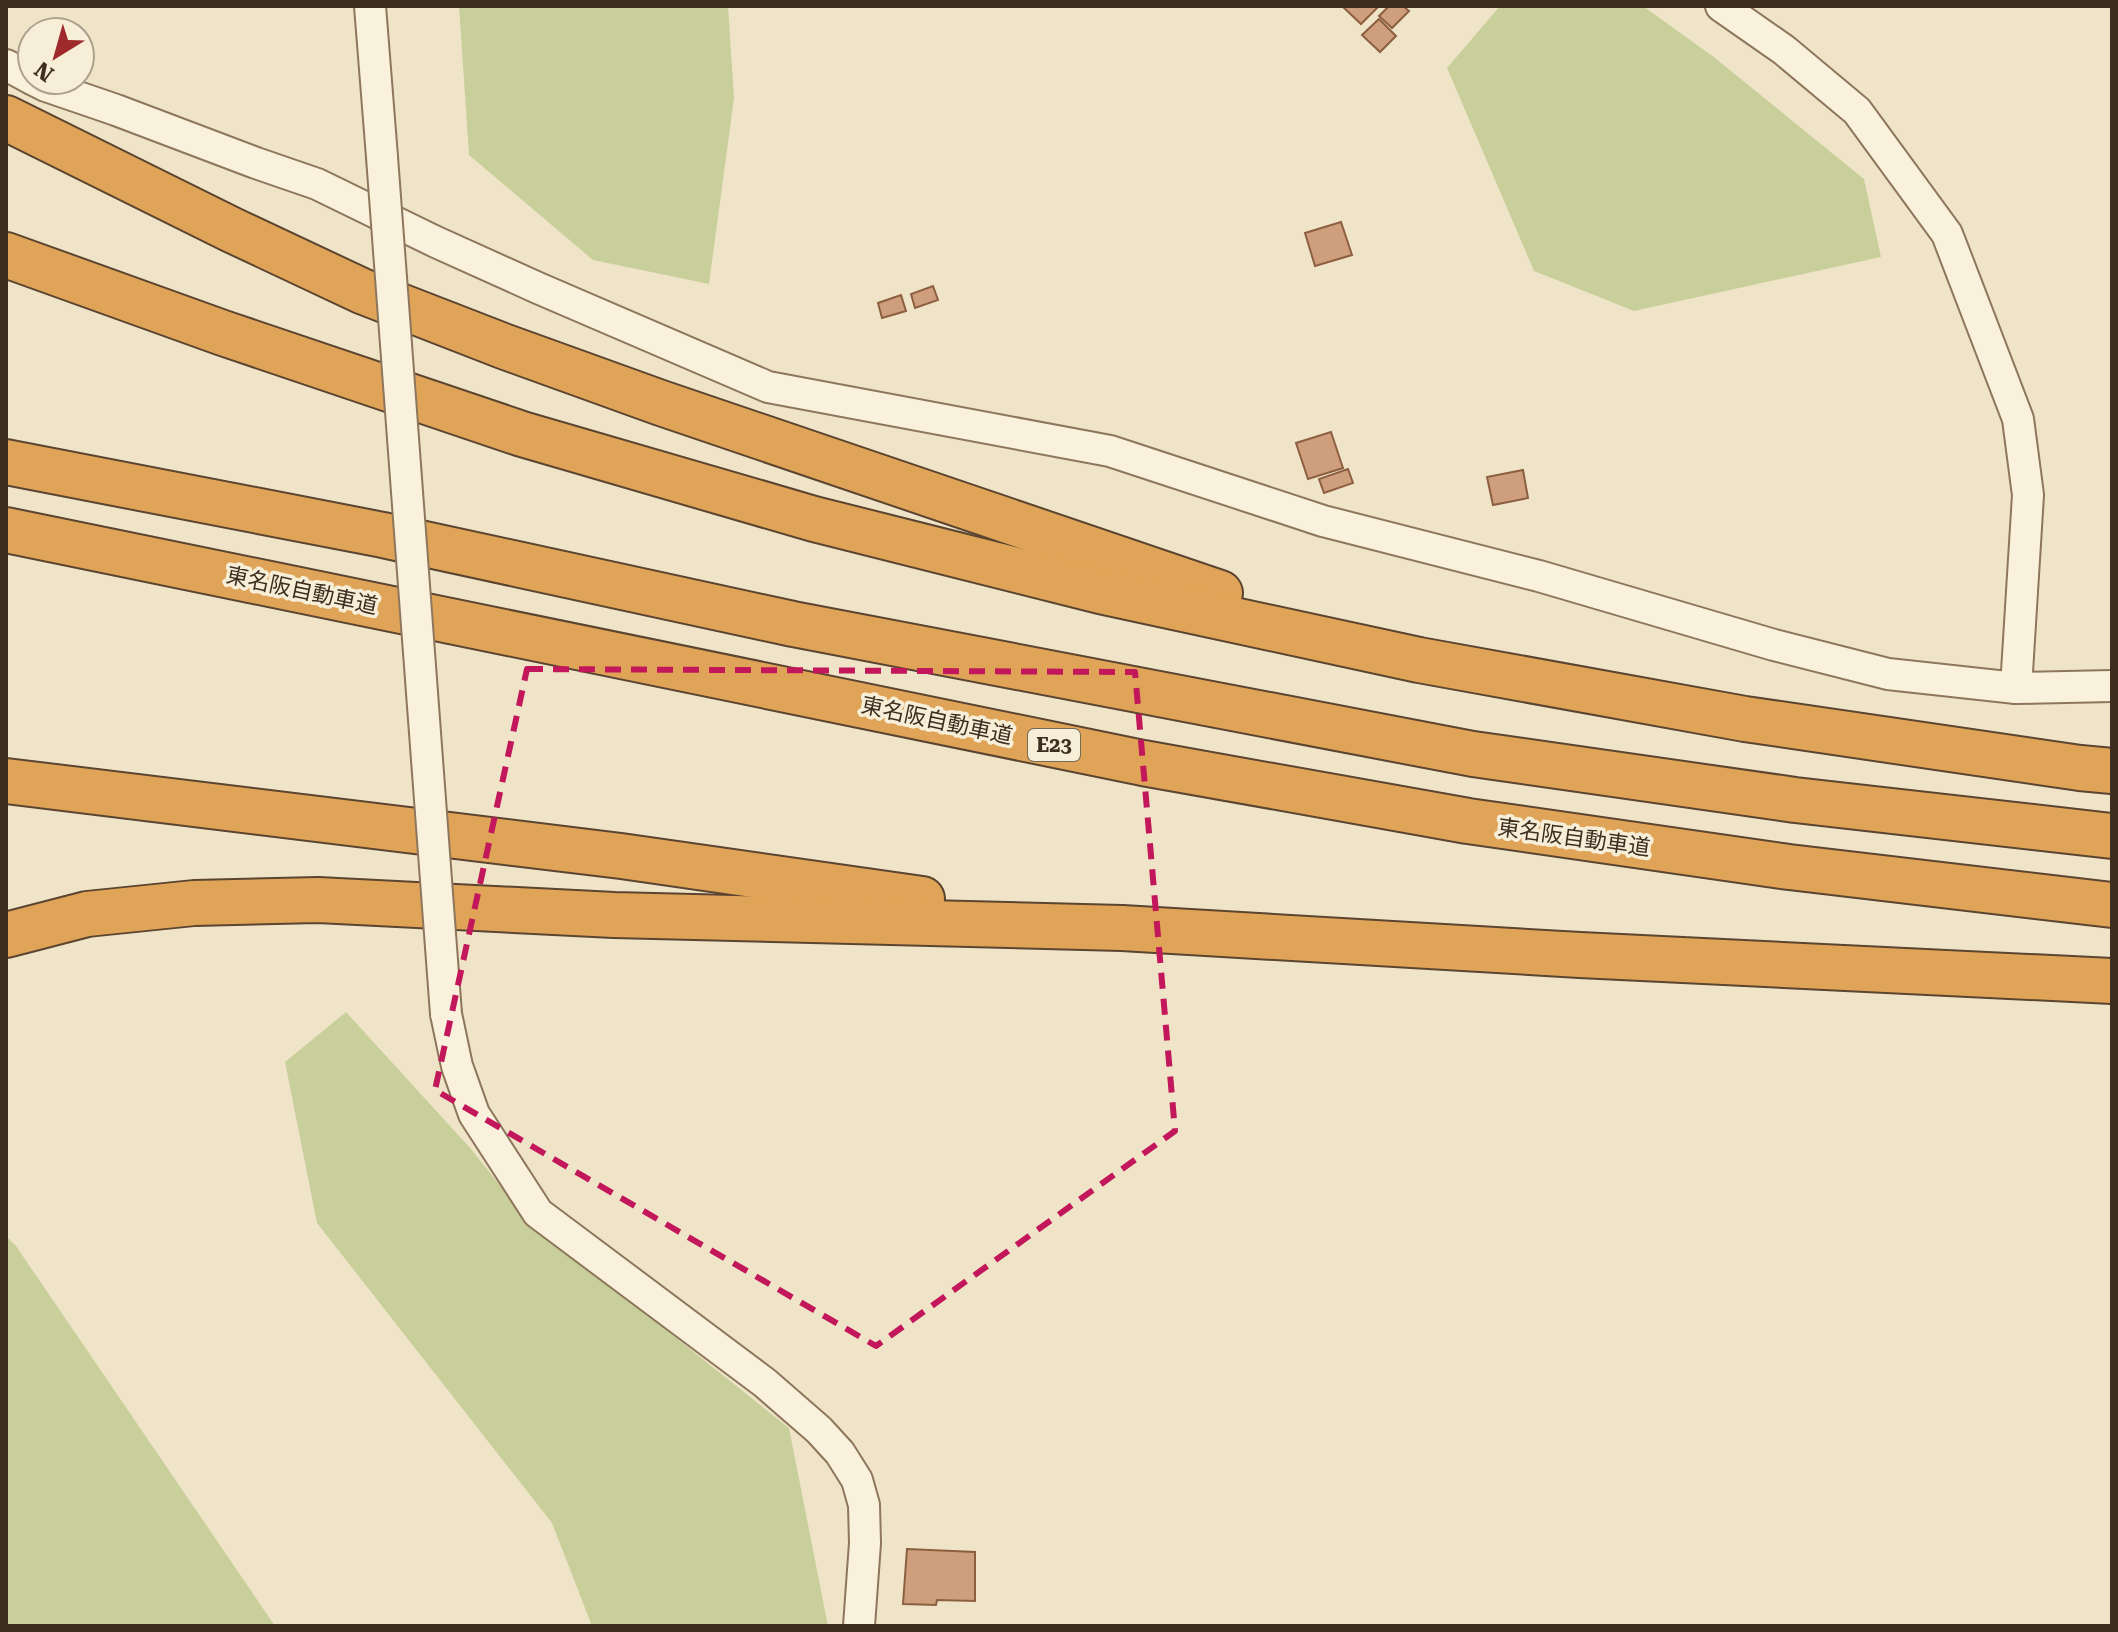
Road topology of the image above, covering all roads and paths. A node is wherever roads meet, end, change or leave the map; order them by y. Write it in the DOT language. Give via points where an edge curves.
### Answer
graph roads {
  1 [pos="370,6"];
  2 [pos="1721,6"];
  3 [pos="75,96"];
  4 [pos="6,118"];
  5 [pos="6,255"];
  6 [pos="6,462"];
  7 [pos="6,530"];
  8 [pos="1419,660"];
  9 [pos="2112,686"];
  10 [pos="2016,688"];
  11 [pos="2112,771"];
  12 [pos="6,781"];
  13 [pos="2112,836"];
  14 [pos="2112,905"];
  15 [pos="1122,928"];
  16 [pos="6,935"];
  17 [pos="2112,981"];
  18 [pos="859,1626"];
  1 -- 18 [label="street, bridge" via="446,1014 457,1066 474,1114 538,1213 765,1383 840,1453 857,1480 864,1505"];
  2 -- 10 [label="street" via="1857,111 1947,234 2018,419 2028,495"];
  3 -- 10 [label="street" via="317,184 509,275 768,387 1110,451 1323,521 1539,576 1774,645 1888,674"];
  4 -- 8 [label="highway" via="364,292 503,346"];
  5 -- 8 [label="highway" via="522,434 814,519 1100,591"];
  6 -- 13 [label="highway" via="383,535 793,624 1473,754 1795,800"];
  7 -- 14 [label="highway, 東名阪自動車道 / E23" via="1143,763 1468,821 1789,867"];
  8 -- 11 [label="highway" via="1745,719"];
  9 -- 10 [label="street"];
  12 -- 15 [label="highway" via="621,856"];
  15 -- 16 [label="highway" via="614,915 318,900 194,903 87,914"];
  15 -- 17 [label="highway"];
}
